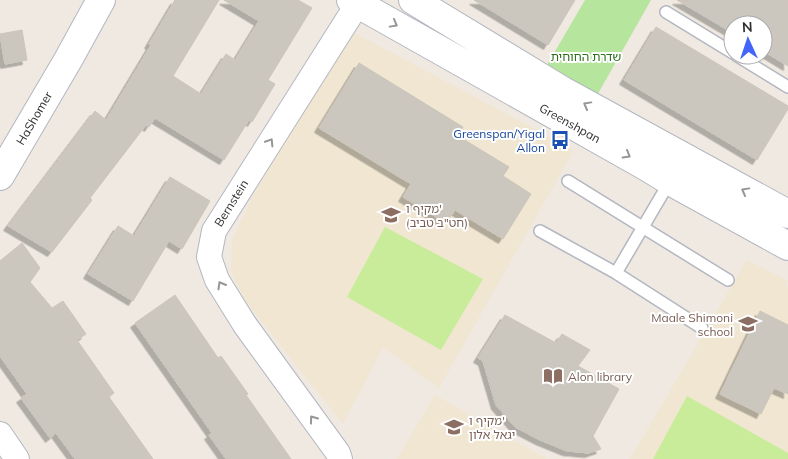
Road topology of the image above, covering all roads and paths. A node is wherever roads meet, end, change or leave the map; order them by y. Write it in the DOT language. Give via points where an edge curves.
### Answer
graph roads {
  1 [pos="93,0"];
  2 [pos="101,0"];
  3 [pos="413,0"];
  4 [pos="357,1"];
  5 [pos="666,12"];
  6 [pos="723,47"];
  7 [pos="68,60"];
  8 [pos="752,65"];
  9 [pos="788,87"];
  10 [pos="0,176"];
  11 [pos="568,181"];
  12 [pos="670,181"];
  13 [pos="786,208"];
  14 [pos="642,228"];
  15 [pos="540,231"];
  16 [pos="779,241"];
  17 [pos="616,273"];
  18 [pos="728,280"];
  19 [pos="702,328"];
  20 [pos="0,434"];
  21 [pos="17,459"];
  22 [pos="340,459"];
  1 -- 7 [label="street, HaShomer"];
  2 -- 7 [label="street, HaShomer"];
  13 -- 3 [label="street, Greenshpan, one-way" via="562,91"];
  4 -- 12 [label="street, Greenshpan, one-way"];
  22 -- 4 [label="street, Bernstein, one-way" via="245,324 217,280 209,257 214,231"];
  5 -- 6 [label="lane"];
  7 -- 10 [label="street, HaShomer"];
  8 -- 9 [label="lane"];
  11 -- 14 [label="lane"];
  12 -- 14 [label="lane"];
  12 -- 16 [label="street, Greenshpan"];
  13 -- 16 [label="street"];
  14 -- 17 [label="lane"];
  14 -- 18 [label="lane"];
  15 -- 17 [label="lane"];
  17 -- 19 [label="lane"];
  20 -- 21 [label="street"];
}
